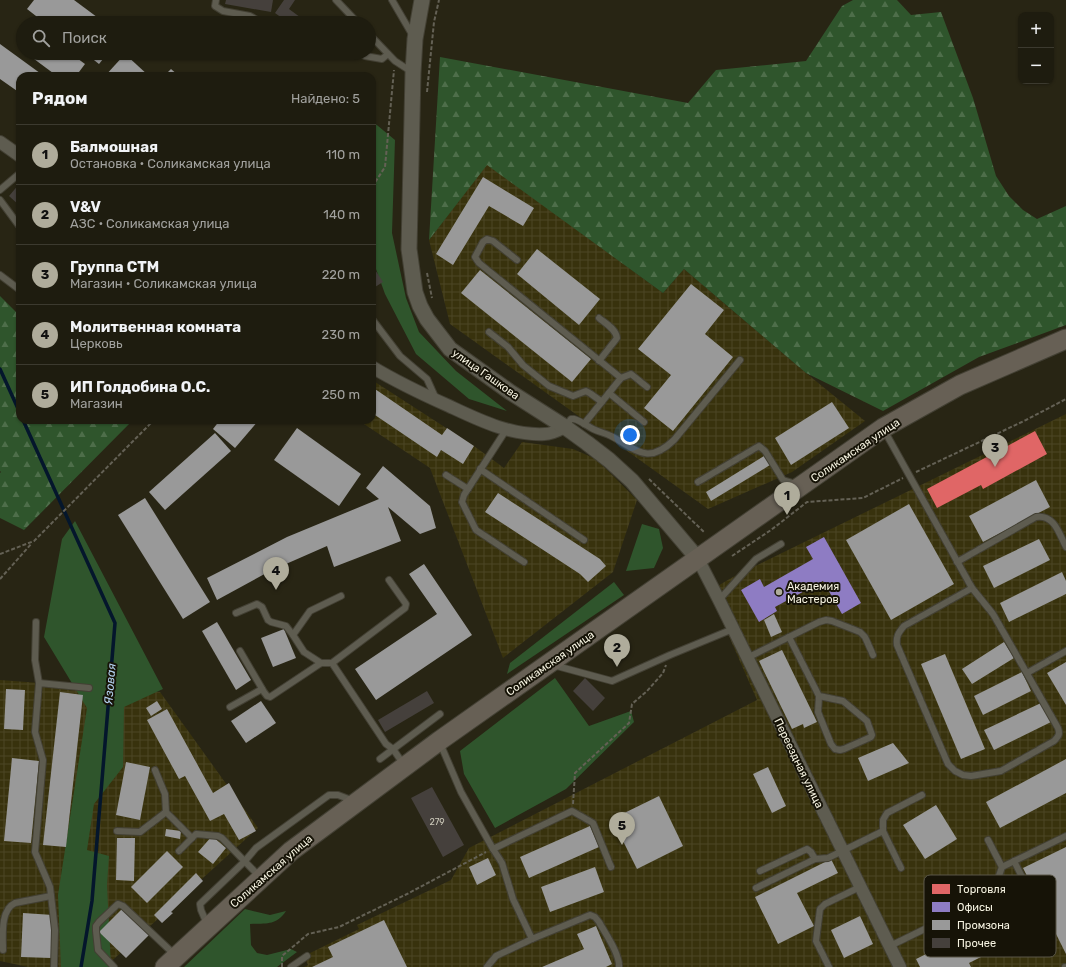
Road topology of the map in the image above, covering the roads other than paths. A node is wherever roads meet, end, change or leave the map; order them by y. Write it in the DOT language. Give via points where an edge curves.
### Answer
graph roads {
  1 [pos="216,0"];
  2 [pos="336,0"];
  3 [pos="392,0"];
  4 [pos="422,0"];
  5 [pos="250,16"];
  6 [pos="350,16"];
  7 [pos="415,39"];
  8 [pos="376,41"];
  9 [pos="388,54"];
  10 [pos="376,58"];
  11 [pos="413,73"];
  12 [pos="0,142"];
  13 [pos="16,153"];
  14 [pos="16,176"];
  15 [pos="0,190"];
  16 [pos="0,200"];
  17 [pos="16,222"];
  18 [pos="517,260"];
  19 [pos="0,275"];
  20 [pos="16,287"];
  21 [pos="599,318"];
  22 [pos="376,324"];
  23 [pos="489,332"];
  24 [pos="1066,339"];
  25 [pos="740,360"];
  26 [pos="599,361"];
  27 [pos="376,369"];
  28 [pos="621,378"];
  29 [pos="647,387"];
  30 [pos="609,393"];
  31 [pos="437,401"];
  32 [pos="602,402"];
  33 [pos="644,422"];
  34 [pos="584,424"];
  35 [pos="565,427"];
  36 [pos="883,428"];
  37 [pos="506,430"];
  38 [pos="480,469"];
  39 [pos="446,474"];
  40 [pos="698,482"];
  41 [pos="803,485"];
  42 [pos="468,488"];
  43 [pos="584,540"];
  44 [pos="781,544"];
  45 [pos="1066,547"];
  46 [pos="698,559"];
  47 [pos="524,562"];
  48 [pos="957,562"];
  49 [pos="389,580"];
  50 [pos="972,588"];
  51 [pos="341,596"];
  52 [pos="719,600"];
  53 [pos="236,613"];
  54 [pos="36,622"];
  55 [pos="733,629"];
  56 [pos="293,635"];
  57 [pos="789,637"];
  58 [pos="240,651"];
  59 [pos="1066,651"];
  60 [pos="873,655"];
  61 [pos="747,658"];
  62 [pos="321,663"];
  63 [pos="332,663"];
  64 [pos="549,664"];
  65 [pos="1027,673"];
  66 [pos="39,683"];
  67 [pos="89,688"];
  68 [pos="262,689"];
  69 [pos="819,696"];
  70 [pos="230,707"];
  71 [pos="440,714"];
  72 [pos="439,741"];
  73 [pos="393,749"];
  74 [pos="380,759"];
  75 [pos="405,766"];
  76 [pos="155,770"];
  77 [pos="922,795"];
  78 [pos="357,802"];
  79 [pos="166,812"];
  80 [pos="117,831"];
  81 [pos="883,831"];
  82 [pos="1066,836"];
  83 [pos="192,838"];
  84 [pos="988,840"];
  85 [pos="493,849"];
  86 [pos="179,851"];
  87 [pos="842,851"];
  88 [pos="814,859"];
  89 [pos="245,861"];
  90 [pos="1014,861"];
  91 [pos="611,867"];
  92 [pos="1002,867"];
  93 [pos="901,868"];
  94 [pos="760,871"];
  95 [pos="999,875"];
  96 [pos="1021,875"];
  97 [pos="262,878"];
  98 [pos="860,887"];
  99 [pos="756,888"];
  100 [pos="51,896"];
  101 [pos="208,927"];
  102 [pos="924,929"];
  103 [pos="532,939"];
  104 [pos="890,946"];
  105 [pos="3,950"];
  106 [pos="307,956"];
  107 [pos="170,962"];
  108 [pos="54,967"];
  109 [pos="114,967"];
  110 [pos="291,967"];
  111 [pos="487,967"];
  112 [pos="619,967"];
  113 [pos="829,967"];
  114 [pos="900,967"];
  1 -- 5 [label="lane" via="216,6 223,11"];
  2 -- 6 [label="lane"];
  3 -- 7 [label="lane"];
  4 -- 7 [label="street, улица Гашкова"];
  7 -- 11 [label="street, улица Гашкова"];
  8 -- 9 [label="lane"];
  9 -- 10 [label="lane" via="382,59"];
  9 -- 11 [label="lane"];
  11 -- 35 [label="street, улица Гашкова" via="409,249 414,286 420,306 427,320 450,349"];
  12 -- 13 [label="street"];
  14 -- 15 [label="lane"];
  16 -- 17 [label="lane"];
  18 -- 26 [label="lane" via="487,238 475,257 479,263"];
  19 -- 20 [label="lane"];
  21 -- 26 [label="lane" via="614,330 617,338"];
  22 -- 31 [label="lane" via="400,356 427,379"];
  23 -- 32 [label="lane" via="549,386 573,396 589,392"];
  24 -- 36 [label="main road, Соликамская улица" via="960,385"];
  25 -- 34 [label="lane" via="674,440 657,453 646,454 635,450"];
  26 -- 28 [label="lane"];
  27 -- 31 [label="street"];
  28 -- 29 [label="lane" via="631,374"];
  28 -- 30 [label="lane"];
  30 -- 32 [label="lane"];
  30 -- 33 [label="lane"];
  31 -- 37 [label="street"];
  32 -- 34 [label="lane"];
  34 -- 35 [label="lane" via="571,419"];
  35 -- 37 [label="street" via="547,434"];
  35 -- 46 [label="street, улица Гашкова" via="632,480"];
  36 -- 41 [label="main road, Соликамская улица"];
  36 -- 48 [label="lane"];
  37 -- 38 [label="lane"];
  38 -- 42 [label="lane"];
  38 -- 43 [label="lane"];
  39 -- 42 [label="lane"];
  40 -- 41 [label="lane" via="759,446 783,480"];
  41 -- 46 [label="main road, Соликамская улица"];
  42 -- 47 [label="lane" via="462,502 476,530"];
  44 -- 52 [label="lane" via="756,559"];
  45 -- 48 [label="lane" via="1055,525 1043,516 1036,517"];
  46 -- 52 [label="street, Переездная улица"];
  46 -- 64 [label="main road, Соликамская улица"];
  48 -- 50 [label="lane"];
  49 -- 63 [label="lane" via="404,600 405,608"];
  50 -- 65 [label="lane" via="993,614"];
  50 -- 65 [label="lane" via="904,626 896,639 948,764 955,771 971,776 1001,771 1058,737 1058,728"];
  51 -- 56 [label="lane" via="310,612"];
  52 -- 55 [label="street, Переездная улица"];
  53 -- 56 [label="lane" via="257,604 262,607 271,622 286,626"];
  54 -- 66 [label="lane" via="35,660"];
  55 -- 61 [label="street, Переездная улица"];
  55 -- 64 [label="lane" via="612,681"];
  56 -- 62 [label="lane" via="304,652"];
  57 -- 60 [label="lane" via="819,622 832,621 860,632"];
  57 -- 61 [label="lane"];
  57 -- 69 [label="lane"];
  58 -- 68 [label="lane"];
  59 -- 65 [label="lane"];
  61 -- 87 [label="street, Переездная улица"];
  62 -- 63 [label="lane"];
  62 -- 68 [label="lane" via="270,697"];
  63 -- 73 [label="lane" via="386,744"];
  64 -- 72 [label="main road, Соликамская улица"];
  66 -- 67 [label="lane"];
  66 -- 100 [label="lane" via="35,732 43,760 35,852 50,887"];
  68 -- 70 [label="lane"];
  69 -- 69 [label="lane" via="818,712 835,749 844,749 871,737 867,721 843,701"];
  71 -- 73 [label="lane"];
  72 -- 75 [label="main road, Соликамская улица"];
  72 -- 85 [label="lane" via="461,792"];
  73 -- 74 [label="lane"];
  73 -- 75 [label="lane"];
  75 -- 78 [label="main road, Соликамская улица"];
  76 -- 79 [label="lane" via="165,794"];
  77 -- 81 [label="lane" via="887,813 883,820"];
  78 -- 89 [label="lane" via="338,795 329,795 256,848"];
  78 -- 97 [label="main road, Соликамская улица" via="291,850"];
  79 -- 80 [label="lane" via="140,832"];
  79 -- 83 [label="lane"];
  81 -- 87 [label="lane"];
  81 -- 93 [label="lane"];
  82 -- 90 [label="lane"];
  83 -- 86 [label="lane"];
  83 -- 89 [label="lane" via="198,833 218,836"];
  84 -- 92 [label="lane"];
  85 -- 91 [label="lane" via="572,811 593,823"];
  85 -- 103 [label="lane" via="502,863 513,899"];
  87 -- 88 [label="lane" via="828,858"];
  87 -- 98 [label="street, Переездная улица"];
  88 -- 94 [label="lane" via="807,849"];
  88 -- 99 [label="lane"];
  89 -- 97 [label="lane"];
  89 -- 101 [label="lane" via="200,904"];
  90 -- 92 [label="lane"];
  90 -- 96 [label="lane"];
  92 -- 95 [label="lane"];
  97 -- 101 [label="main road, Соликамская улица"];
  98 -- 104 [label="street, Переездная улица"];
  98 -- 113 [label="lane" via="820,909 816,941"];
  100 -- 105 [label="lane" via="10,905 4,916"];
  100 -- 108 [label="lane" via="55,930"];
  101 -- 107 [label="main road, Соликамская улица"];
  102 -- 104 [label="lane"];
  103 -- 111 [label="lane" via="500,954"];
  103 -- 112 [label="lane" via="590,915 599,922 619,961"];
  104 -- 114 [label="street, Переездная улица"];
  106 -- 110 [label="lane"];
  107 -- 109 [label="lane" via="123,906 118,904 96,926 98,950"];
}
